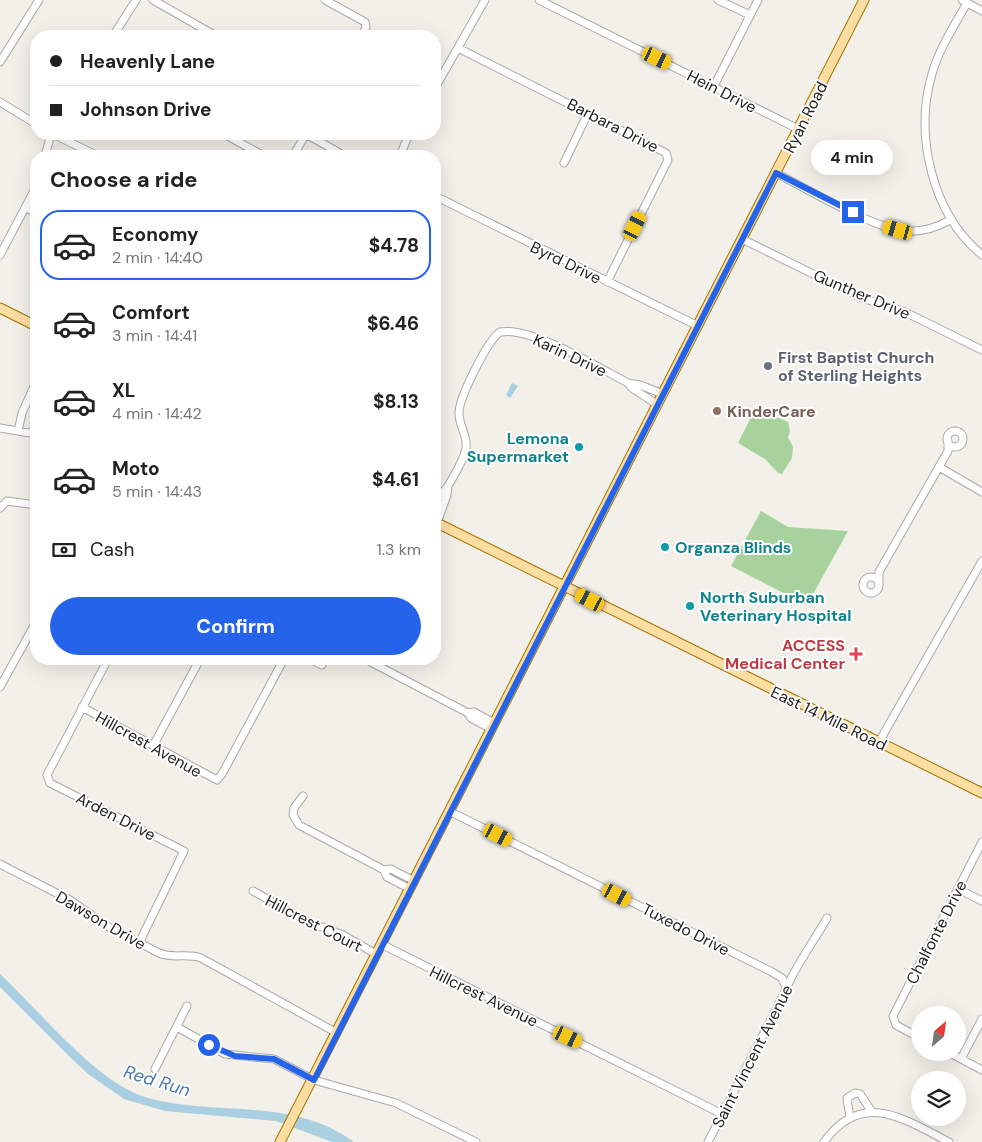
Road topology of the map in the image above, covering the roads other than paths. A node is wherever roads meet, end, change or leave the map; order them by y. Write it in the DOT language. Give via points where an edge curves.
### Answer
graph roads {
  1 [pos="40,0"];
  2 [pos="136,0"];
  3 [pos="153,0"];
  4 [pos="325,0"];
  5 [pos="485,0"];
  6 [pos="538,0"];
  7 [pos="718,0"];
  8 [pos="758,0"];
  9 [pos="864,0"];
  10 [pos="964,1"];
  11 [pos="982,11"];
  12 [pos="750,16"];
  13 [pos="117,30"];
  14 [pos="206,30"];
  15 [pos="364,30"];
  16 [pos="458,48"];
  17 [pos="0,62"];
  18 [pos="441,78"];
  19 [pos="714,86"];
  20 [pos="0,102"];
  21 [pos="588,113"];
  22 [pos="30,120"];
  23 [pos="798,129"];
  24 [pos="65,140"];
  25 [pos="235,140"];
  26 [pos="317,140"];
  27 [pos="85,150"];
  28 [pos="253,150"];
  29 [pos="334,150"];
  30 [pos="564,163"];
  31 [pos="776,173"];
  32 [pos="441,199"];
  33 [pos="30,201"];
  34 [pos="27,208"];
  35 [pos="30,210"];
  36 [pos="950,220"];
  37 [pos="742,239"];
  38 [pos="982,255"];
  39 [pos="0,256"];
  40 [pos="607,282"];
  41 [pos="0,308"];
  42 [pos="30,323"];
  43 [pos="698,326"];
  44 [pos="982,350"];
  45 [pos="628,383"];
  46 [pos="30,394"];
  47 [pos="663,394"];
  48 [pos="658,404"];
  49 [pos="0,428"];
  50 [pos="18,431"];
  51 [pos="30,433"];
  52 [pos="948,442"];
  53 [pos="956,447"];
  54 [pos="948,451"];
  55 [pos="939,468"];
  56 [pos="448,486"];
  57 [pos="982,492"];
  58 [pos="441,495"];
  59 [pos="30,504"];
  60 [pos="0,508"];
  61 [pos="441,508"];
  62 [pos="441,526"];
  63 [pos="982,561"];
  64 [pos="879,572"];
  65 [pos="870,577"];
  66 [pos="879,582"];
  67 [pos="564,587"];
  68 [pos="30,633"];
  69 [pos="105,665"];
  70 [pos="197,665"];
  71 [pos="281,665"];
  72 [pos="376,665"];
  73 [pos="0,687"];
  74 [pos="82,707"];
  75 [pos="493,726"];
  76 [pos="879,742"];
  77 [pos="153,746"];
  78 [pos="982,793"];
  79 [pos="303,796"];
  80 [pos="449,811"];
  81 [pos="982,842"];
  82 [pos="0,864"];
  83 [pos="412,885"];
  84 [pos="958,889"];
  85 [pos="253,891"];
  86 [pos="982,901"];
  87 [pos="828,918"];
  88 [pos="140,943"];
  89 [pos="381,944"];
  90 [pos="376,954"];
  91 [pos="785,985"];
  92 [pos="187,1006"];
  93 [pos="982,1019"];
  94 [pos="177,1027"];
  95 [pos="911,1032"];
  96 [pos="337,1033"];
  97 [pos="966,1050"];
  98 [pos="963,1061"];
  99 [pos="155,1069"];
  100 [pos="982,1070"];
  101 [pos="314,1080"];
  102 [pos="872,1112"];
  103 [pos="722,1114"];
  104 [pos="852,1117"];
  105 [pos="281,1141"];
  106 [pos="476,1142"];
  107 [pos="708,1142"];
  108 [pos="824,1142"];
  109 [pos="949,1142"];
  1 -- 17 [label="street"];
  2 -- 13 [label="street"];
  3 -- 14 [label="street"];
  4 -- 15 [label="street" via="366,24"];
  5 -- 16 [label="street"];
  6 -- 19 [label="street, Hein Drive"];
  7 -- 12 [label="street"];
  8 -- 12 [label="street"];
  9 -- 23 [label="main road, Ryan Road"];
  10 -- 11 [label="street"];
  10 -- 36 [label="street" via="938,56 926,100 926,142"];
  12 -- 19 [label="street"];
  16 -- 18 [label="street"];
  16 -- 21 [label="street, Barbara Drive"];
  19 -- 23 [label="street, Hein Drive"];
  20 -- 22 [label="street"];
  21 -- 30 [label="street"];
  21 -- 40 [label="street, Barbara Drive" via="664,150 668,158"];
  23 -- 31 [label="main road, Ryan Road"];
  24 -- 27 [label="street"];
  25 -- 28 [label="street"];
  26 -- 29 [label="street"];
  31 -- 36 [label="street" via="874,222 898,230 922,230"];
  31 -- 37 [label="main road, Ryan Road"];
  32 -- 40 [label="street, Byrd Drive"];
  33 -- 34 [label="street"];
  34 -- 35 [label="street"];
  34 -- 39 [label="street"];
  36 -- 38 [label="street"];
  37 -- 43 [label="main road, Ryan Road"];
  37 -- 44 [label="street, Gunther Drive" via="862,298 905,312"];
  40 -- 43 [label="street, Byrd Drive"];
  41 -- 42 [label="main road"];
  43 -- 47 [label="main road, Ryan Road"];
  45 -- 47 [label="street, Karin Drive" via="640,384"];
  45 -- 48 [label="street, Karin Drive"];
  45 -- 56 [label="street, Karin Drive" via="538,338 500,332 491,342 460,402 459,416 466,449"];
  46 -- 50 [label="street"];
  47 -- 48 [label="main road, Ryan Road"];
  48 -- 67 [label="main road, Ryan Road"];
  49 -- 50 [label="street"];
  50 -- 51 [label="street"];
  52 -- 53 [label="street"];
  52 -- 53 [label="street" via="950,433 960,432 963,440"];
  52 -- 54 [label="street"];
  53 -- 54 [label="street"];
  54 -- 55 [label="street"];
  55 -- 57 [label="street"];
  55 -- 64 [label="street"];
  56 -- 58 [label="street, Karin Drive"];
  56 -- 61 [label="street, Karin Drive"];
  59 -- 60 [label="street" via="8,501"];
  62 -- 67 [label="main road, East 14 Mile Road"];
  63 -- 76 [label="street"];
  64 -- 65 [label="street"];
  64 -- 66 [label="street"];
  65 -- 66 [label="street"];
  65 -- 66 [label="street" via="864,582 866,591 876,592"];
  67 -- 75 [label="main road, Ryan Road"];
  67 -- 76 [label="main road, East 14 Mile Road"];
  68 -- 73 [label="street"];
  69 -- 74 [label="street"];
  70 -- 77 [label="street"];
  71 -- 77 [label="street, Hillcrest Avenue" via="217,780"];
  72 -- 75 [label="street" via="471,718"];
  74 -- 77 [label="street, Hillcrest Avenue"];
  74 -- 88 [label="street, Arden Drive" via="48,773 48,780 184,851"];
  75 -- 80 [label="main road, Ryan Road"];
  76 -- 78 [label="main road, East 14 Mile Road"];
  79 -- 83 [label="street" via="293,815 300,825 384,870 387,877"];
  80 -- 83 [label="main road, Ryan Road"];
  80 -- 91 [label="street, Tuxedo Drive" via="770,971 782,978"];
  81 -- 84 [label="street, Chalfonte Drive"];
  82 -- 88 [label="street, Dawson Drive" via="70,900 107,926"];
  83 -- 89 [label="main road, Ryan Road"];
  84 -- 86 [label="street"];
  84 -- 95 [label="street, Chalfonte Drive" via="893,1016 894,1022"];
  85 -- 90 [label="street, Hillcrest Court"];
  87 -- 91 [label="street, Saint Vincent Avenue" via="794,976"];
  88 -- 96 [label="street, Dawson Drive" via="163,955 201,958"];
  89 -- 90 [label="main road, Ryan Road"];
  89 -- 103 [label="street, Hillcrest Avenue"];
  90 -- 96 [label="main road, Ryan Road"];
  91 -- 103 [label="street, Saint Vincent Avenue" via="784,994"];
  92 -- 94 [label="street"];
  93 -- 97 [label="street"];
  94 -- 99 [label="street"];
  94 -- 101 [label="street" via="225,1054 269,1057"];
  96 -- 101 [label="main road, Ryan Road"];
  98 -- 100 [label="street"];
  101 -- 105 [label="main road, Ryan Road"];
  101 -- 106 [label="street" via="396,1103"];
  102 -- 104 [label="street"];
  102 -- 104 [label="street" via="860,1094 854,1093 847,1098"];
  102 -- 109 [label="street" via="893,1114"];
  103 -- 107 [label="street, Saint Vincent Avenue"];
  104 -- 108 [label="street" via="835,1128"];
}
